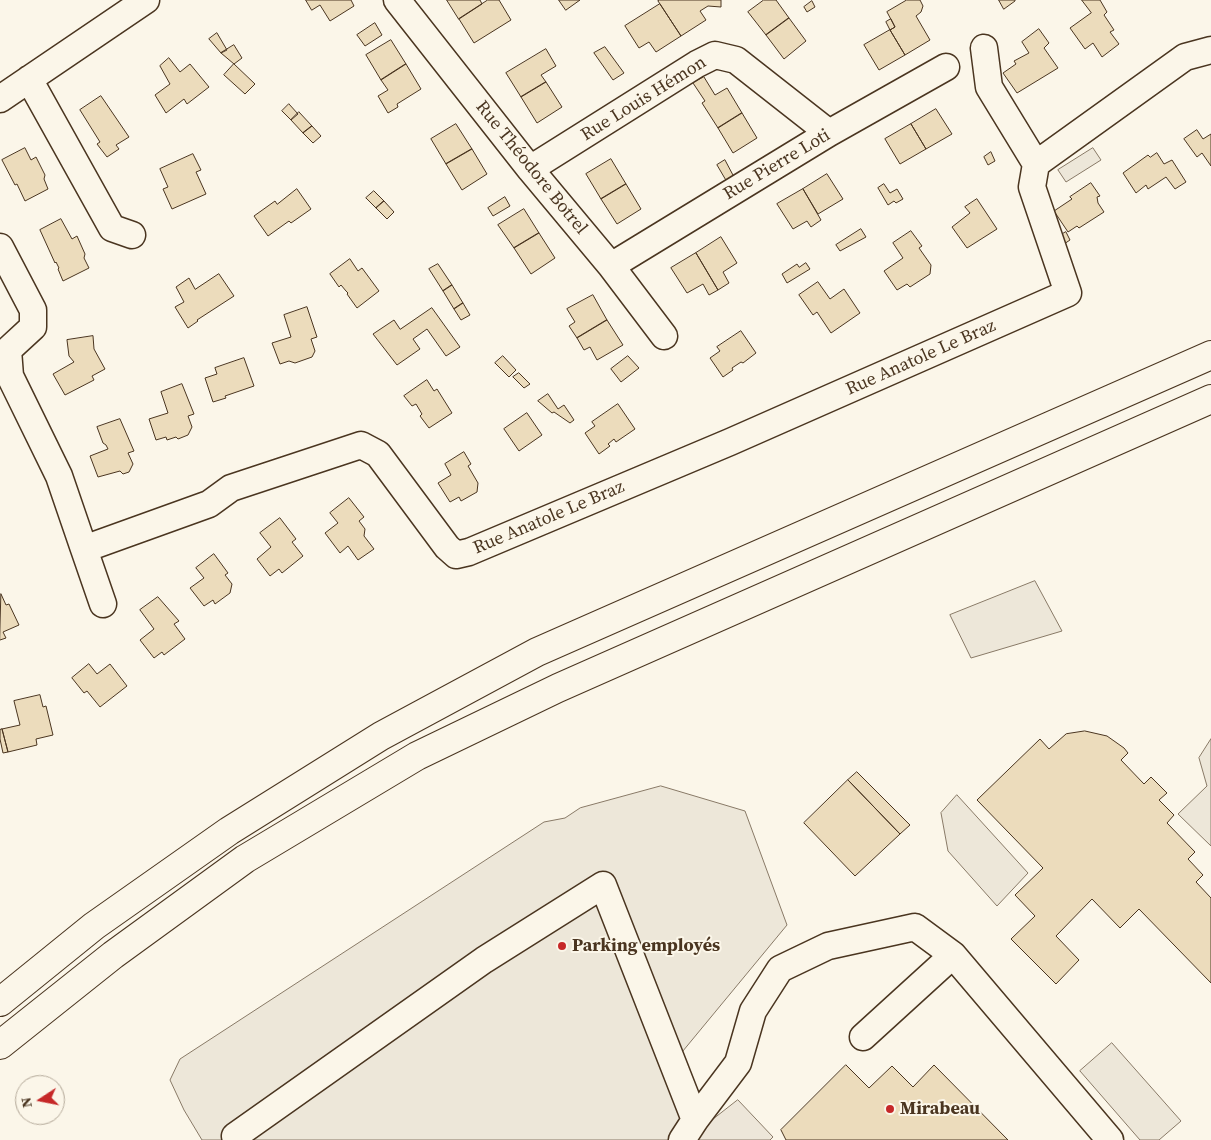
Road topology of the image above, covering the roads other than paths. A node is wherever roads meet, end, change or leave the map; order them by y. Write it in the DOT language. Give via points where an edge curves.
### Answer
graph roads {
  1 [pos="146,0"];
  2 [pos="397,0"];
  3 [pos="984,48"];
  4 [pos="1211,50"];
  5 [pos="946,68"];
  6 [pos="29,79"];
  7 [pos="0,99"];
  8 [pos="829,133"];
  9 [pos="1036,164"];
  10 [pos="530,169"];
  11 [pos="132,235"];
  12 [pos="0,247"];
  13 [pos="611,266"];
  14 [pos="664,336"];
  15 [pos="1211,356"];
  16 [pos="1211,399"];
  17 [pos="84,549"];
  18 [pos="103,604"];
  19 [pos="953,955"];
  20 [pos="0,1002"];
  21 [pos="863,1038"];
  22 [pos="0,1045"];
  23 [pos="689,1130"];
  24 [pos="237,1140"];
  25 [pos="1110,1140"];
  1 -- 6 [label="street"];
  2 -- 10 [label="street, Rue Théodore Botrel"];
  3 -- 9 [label="street" via="989,87"];
  4 -- 9 [label="street" via="1185,57"];
  5 -- 8 [label="street, Rue Pierre Loti"];
  6 -- 7 [label="street"];
  6 -- 11 [label="street" via="112,228"];
  8 -- 10 [label="street, Rue Louis Hémon" via="736,60 715,55"];
  8 -- 13 [label="street, Rue Pierre Loti"];
  9 -- 17 [label="street, Rue Anatole Le Braz" via="1032,187 1068,293 730,442 469,552 456,554 447,547 378,454 361,445 230,488 210,504"];
  10 -- 13 [label="street, Rue Théodore Botrel"];
  12 -- 17 [label="street" via="33,310 34,327 8,350 10,376 59,476"];
  13 -- 14 [label="street, Rue Théodore Botrel"];
  15 -- 20 [label="highway" via="537,652 503,670 381,736 229,831 94,926"];
  16 -- 22 [label="highway" via="567,684 416,756 245,859 114,955"];
  17 -- 18 [label="street"];
  19 -- 21 [label="street"];
  19 -- 23 [label="street" via="916,927 828,946 780,969 753,1011 738,1064"];
  19 -- 25 [label="street"];
  23 -- 24 [label="street" via="603,886 484,960 258,1119 235,1136"];
}
